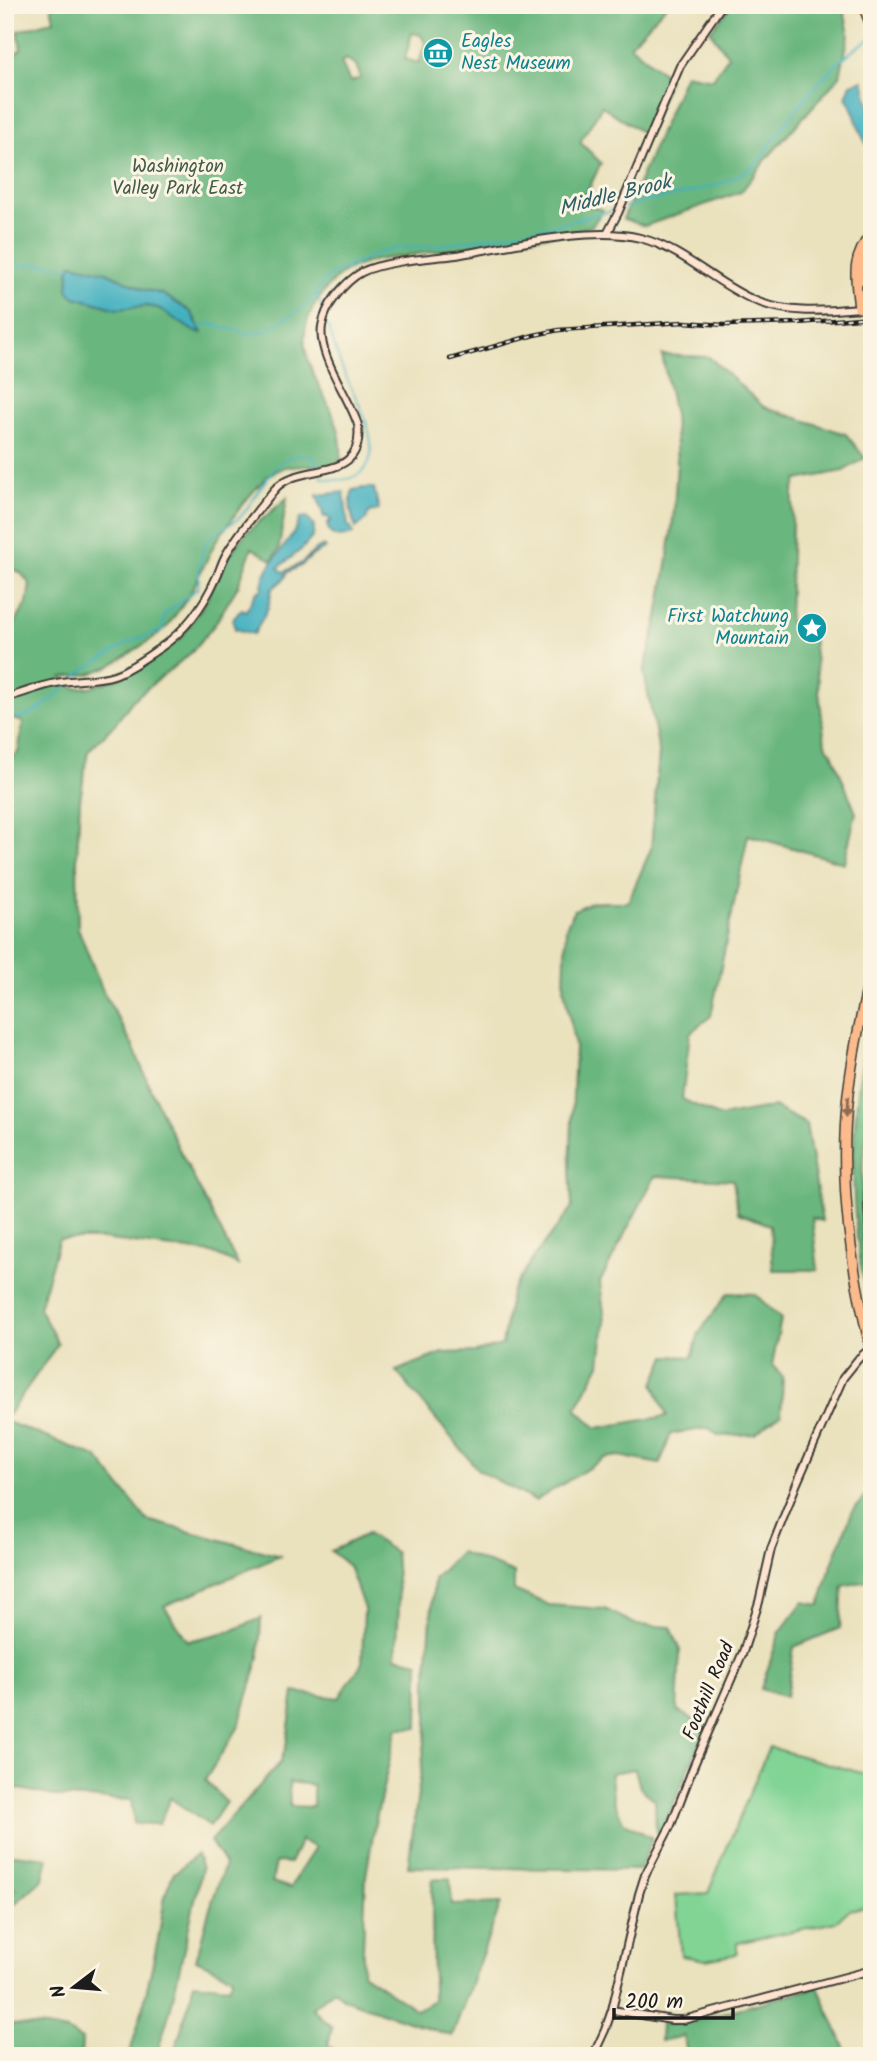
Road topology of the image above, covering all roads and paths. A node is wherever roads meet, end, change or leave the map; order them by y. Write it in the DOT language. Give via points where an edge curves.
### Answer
graph roads {
  1 [pos="722,5"];
  2 [pos="863,5"];
  3 [pos="871,27"];
  4 [pos="872,232"];
  5 [pos="607,234"];
  6 [pos="872,246"];
  7 [pos="862,267"];
  8 [pos="872,289"];
  9 [pos="872,307"];
  10 [pos="859,308"];
  11 [pos="5,698"];
  12 [pos="872,968"];
  13 [pos="872,1158"];
  14 [pos="872,1246"];
  15 [pos="872,1347"];
  16 [pos="872,1354"];
  17 [pos="872,1970"];
  18 [pos="612,2010"];
  19 [pos="593,2056"];
  1 -- 5 [label="street" via="680,66"];
  2 -- 3 [label="highway"];
  4 -- 10 [label="highway" via="857,257"];
  5 -- 10 [label="street" via="663,245 736,291 768,305 804,312"];
  5 -- 11 [label="street" via="545,240 361,273 324,317 321,332 326,354 356,419 352,454 341,465 292,477 276,489 238,536 201,606 177,635 122,672 55,683"];
  6 -- 7 [label="highway"];
  7 -- 8 [label="highway"];
  7 -- 10 [label="highway"];
  9 -- 10 [label="street"];
  12 -- 16 [label="highway, one-way" via="850,1077 845,1155 850,1248"];
  13 -- 14 [label="highway"];
  15 -- 18 [label="street, Foothill Road, bridge" via="843,1378 792,1494 743,1653 641,1886"];
  17 -- 18 [label="street" via="683,2020"];
  18 -- 19 [label="street, Foothill Road"];
}
